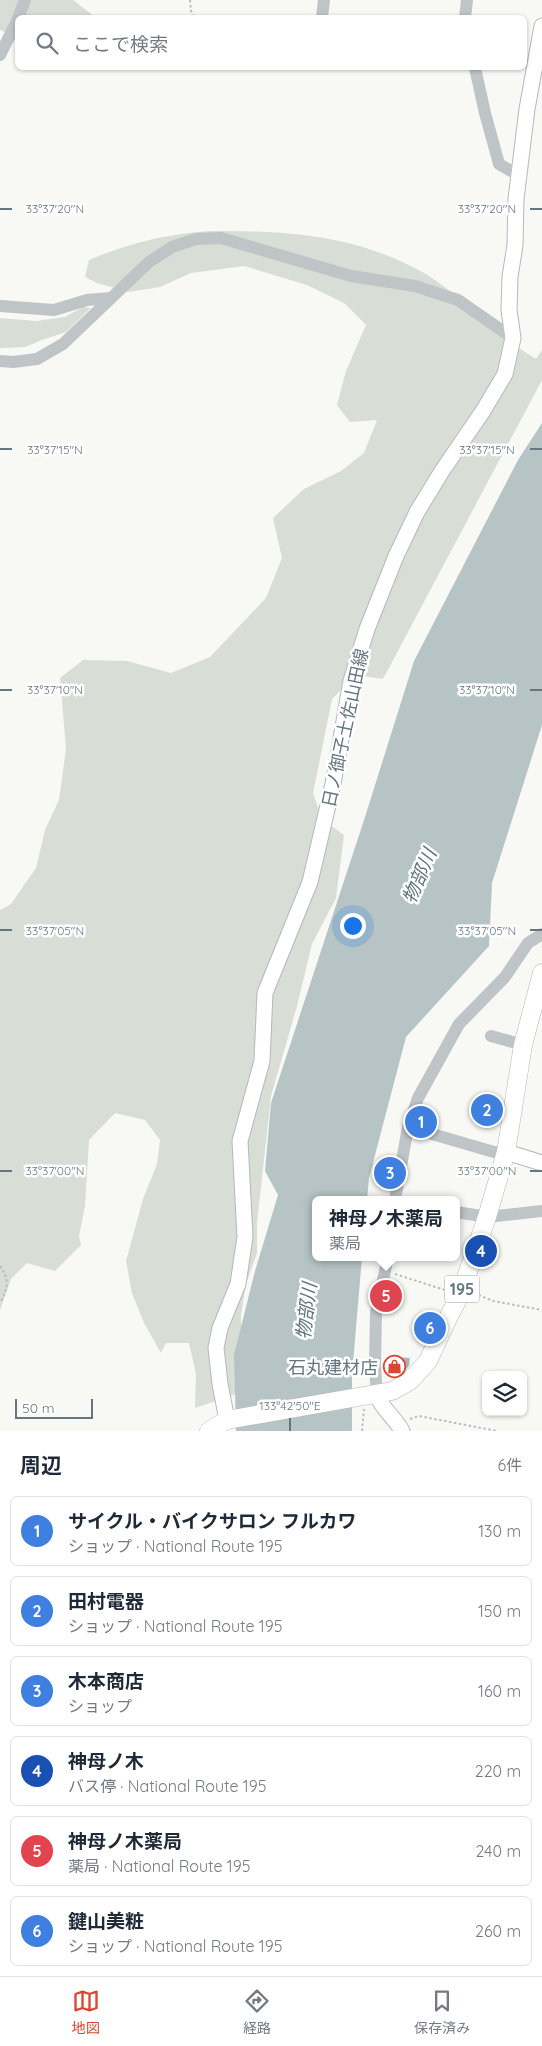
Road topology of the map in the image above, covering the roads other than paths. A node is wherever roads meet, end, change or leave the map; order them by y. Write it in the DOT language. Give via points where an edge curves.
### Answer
graph roads {
  1 [pos="25,0"];
  2 [pos="324,0"];
  3 [pos="467,0"];
  4 [pos="19,15"];
  5 [pos="322,15"];
  6 [pos="465,15"];
  7 [pos="15,24"];
  8 [pos="542,26"];
  9 [pos="0,55"];
  10 [pos="475,70"];
  11 [pos="520,176"];
  12 [pos="111,298"];
  13 [pos="0,306"];
  14 [pos="513,338"];
  15 [pos="0,361"];
  16 [pos="542,934"];
  17 [pos="542,973"];
  18 [pos="491,1036"];
  19 [pos="522,1045"];
  20 [pos="408,1127"];
  21 [pos="506,1152"];
  22 [pos="542,1163"];
  23 [pos="395,1196"];
  24 [pos="542,1211"];
  25 [pos="460,1213"];
  26 [pos="487,1217"];
  27 [pos="387,1261"];
  28 [pos="371,1396"];
  29 [pos="229,1423"];
  30 [pos="400,1427"];
  31 [pos="209,1431"];
  1 -- 4 [label="street"];
  2 -- 5 [label="street"];
  3 -- 6 [label="street"];
  7 -- 9 [label="street"];
  8 -- 11 [label="main road, 日ノ御子土佐山田線" via="527,109"];
  10 -- 11 [label="street" via="499,164"];
  11 -- 14 [label="main road, 日ノ御子土佐山田線" via="510,277 509,310"];
  12 -- 13 [label="street" via="86,300 54,310"];
  12 -- 14 [label="street" via="149,262 172,247 196,239 221,238 351,276 416,286 458,300"];
  12 -- 15 [label="street" via="63,344 37,359"];
  14 -- 29 [label="main road, 日ノ御子土佐山田線" via="505,374 418,512 367,628 351,681 333,784 310,882 265,993 262,1061 240,1141 245,1237 238,1284 220,1328 216,1348"];
  16 -- 20 [label="street" via="528,943 505,978 458,1024 418,1098"];
  17 -- 19 [label="highway, 195"];
  18 -- 19 [label="street"];
  19 -- 21 [label="highway, 195"];
  20 -- 21 [label="street" via="494,1152"];
  20 -- 23 [label="street"];
  21 -- 22 [label="main road"];
  21 -- 26 [label="highway, 195"];
  24 -- 26 [label="street"];
  25 -- 26 [label="street"];
  26 -- 28 [label="highway, 195" via="461,1292 428,1362 410,1381 392,1391"];
  27 -- 28 [label="street" via="376,1312"];
  28 -- 29 [label="highway, 195"];
  28 -- 30 [label="main road"];
  29 -- 31 [label="highway, 195"];
}
